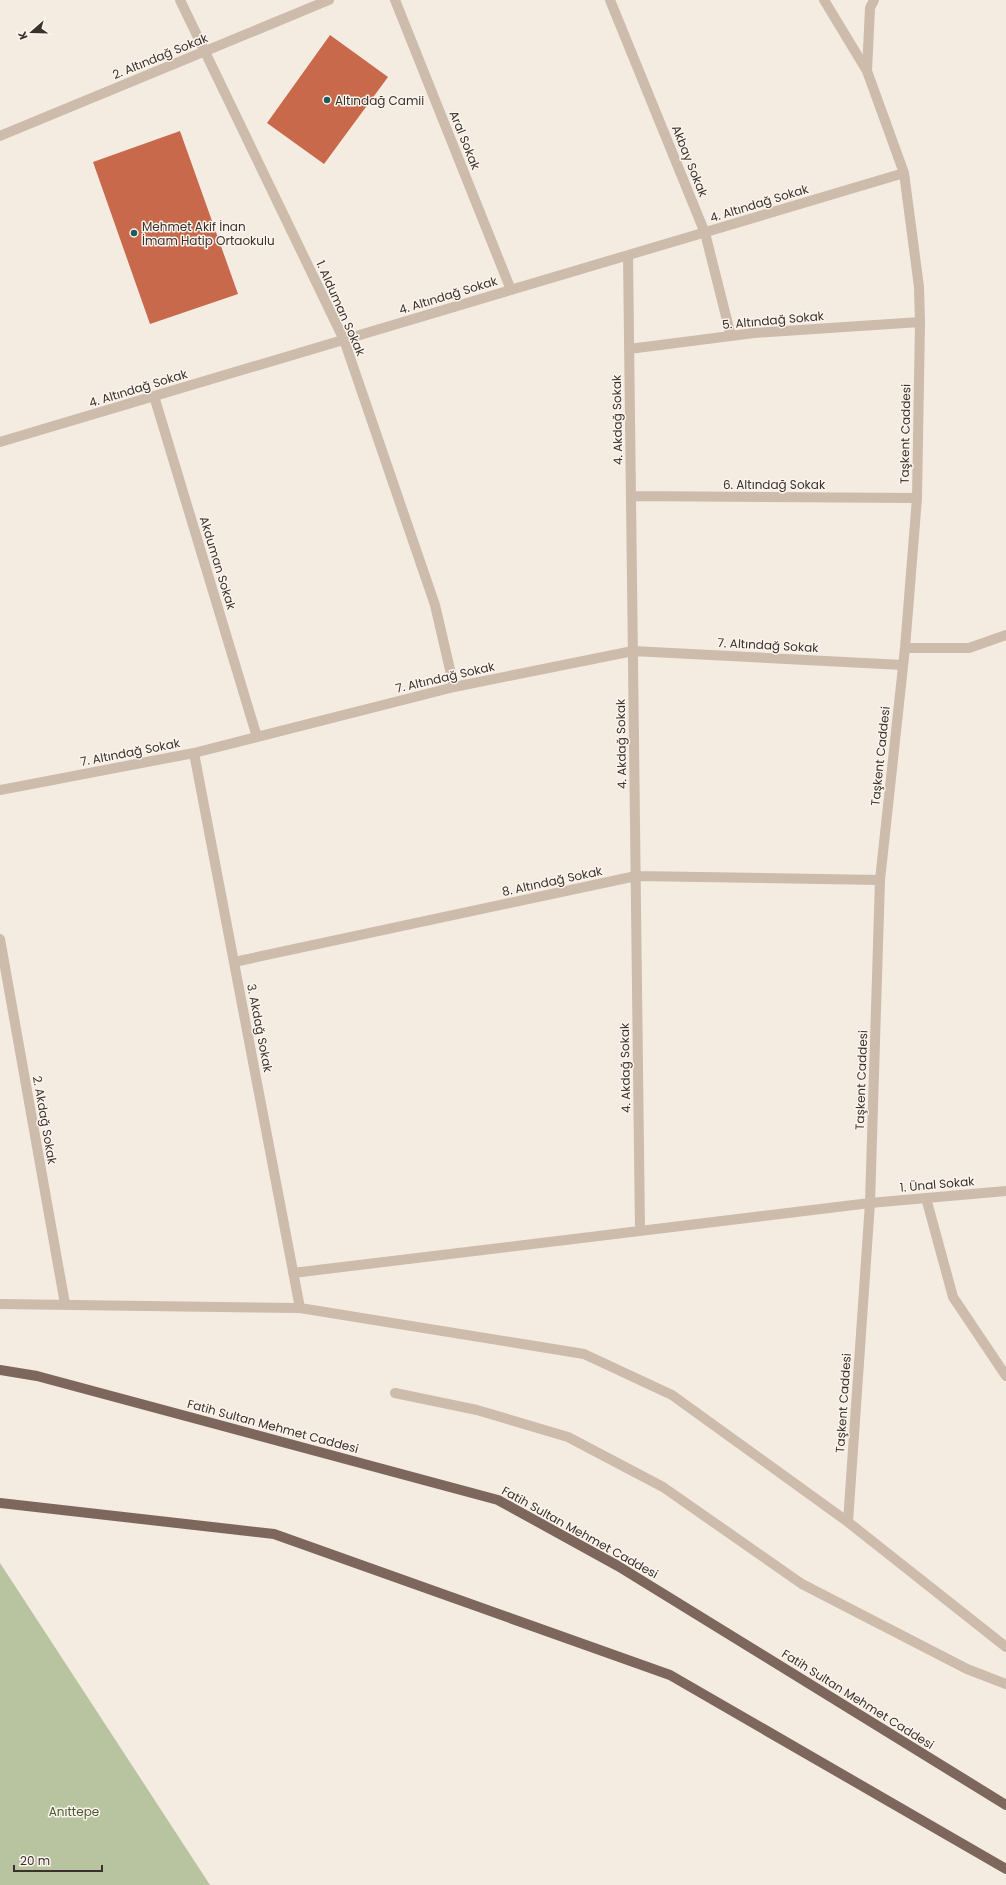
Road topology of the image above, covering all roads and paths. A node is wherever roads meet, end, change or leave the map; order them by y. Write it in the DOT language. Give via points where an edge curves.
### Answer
graph roads {
  1 [pos="180,0"];
  2 [pos="329,0"];
  3 [pos="395,0"];
  4 [pos="610,0"];
  5 [pos="824,0"];
  6 [pos="874,0"];
  7 [pos="204,52"];
  8 [pos="867,71"];
  9 [pos="0,136"];
  10 [pos="904,173"];
  11 [pos="705,233"];
  12 [pos="628,256"];
  13 [pos="511,290"];
  14 [pos="920,322"];
  15 [pos="731,336"];
  16 [pos="344,340"];
  17 [pos="629,348"];
  18 [pos="154,396"];
  19 [pos="0,442"];
  20 [pos="631,496"];
  21 [pos="917,498"];
  22 [pos="1006,635"];
  23 [pos="905,648"];
  24 [pos="633,651"];
  25 [pos="902,665"];
  26 [pos="454,687"];
  27 [pos="257,737"];
  28 [pos="194,753"];
  29 [pos="0,790"];
  30 [pos="636,876"];
  31 [pos="880,880"];
  32 [pos="0,939"];
  33 [pos="234,962"];
  34 [pos="1006,1191"];
  35 [pos="926,1198"];
  36 [pos="870,1203"];
  37 [pos="640,1231"];
  38 [pos="293,1274"];
  39 [pos="0,1304"];
  40 [pos="65,1304"];
  41 [pos="300,1308"];
  42 [pos="0,1370"];
  43 [pos="1006,1376"];
  44 [pos="395,1393"];
  45 [pos="0,1503"];
  46 [pos="848,1522"];
  47 [pos="1006,1647"];
  48 [pos="1006,1684"];
  49 [pos="1006,1806"];
  50 [pos="1006,1869"];
  1 -- 7 [label="street, 1. Alduman Sokak"];
  2 -- 7 [label="street, 2. Altındağ Sokak"];
  3 -- 13 [label="street, Aral Sokak"];
  4 -- 11 [label="street, Akbay Sokak"];
  5 -- 8 [label="street"];
  6 -- 8 [label="street, Taşkent Caddesi" via="870,8"];
  7 -- 9 [label="street, 2. Altındağ Sokak"];
  7 -- 16 [label="street, 1. Alduman Sokak"];
  8 -- 10 [label="street, Taşkent Caddesi"];
  10 -- 11 [label="street, 4. Altındağ Sokak"];
  10 -- 14 [label="street, Taşkent Caddesi" via="919,287"];
  11 -- 12 [label="street, 4. Altındağ Sokak"];
  11 -- 15 [label="street, Akbay Sokak"];
  12 -- 13 [label="street, 4. Altındağ Sokak"];
  12 -- 17 [label="street, 4. Akdağ Sokak"];
  13 -- 16 [label="street, 4. Altındağ Sokak"];
  14 -- 15 [label="street, 5. Altındağ Sokak"];
  14 -- 21 [label="street, Taşkent Caddesi"];
  15 -- 17 [label="street, 5. Altındağ Sokak"];
  16 -- 18 [label="street, 4. Altındağ Sokak"];
  16 -- 26 [label="street, 1. Alduman Sokak" via="435,604"];
  17 -- 20 [label="street, 4. Akdağ Sokak"];
  18 -- 19 [label="street, 4. Altındağ Sokak"];
  18 -- 27 [label="street, Akduman Sokak"];
  20 -- 21 [label="street, 6. Altındağ Sokak"];
  20 -- 24 [label="street, 4. Akdağ Sokak"];
  21 -- 23 [label="street, Taşkent Caddesi"];
  22 -- 23 [label="street" via="969,648"];
  23 -- 25 [label="street, Taşkent Caddesi"];
  24 -- 25 [label="street, 7. Altındağ Sokak"];
  24 -- 26 [label="street, 7. Altındağ Sokak"];
  24 -- 30 [label="street, 4. Akdağ Sokak"];
  25 -- 31 [label="street, Taşkent Caddesi"];
  26 -- 27 [label="street, 7. Altındağ Sokak"];
  27 -- 28 [label="street, 7. Altındağ Sokak"];
  28 -- 29 [label="street, 7. Altındağ Sokak"];
  28 -- 33 [label="street, 3. Akdağ Sokak"];
  30 -- 31 [label="street, 8. Altındağ Sokak"];
  30 -- 33 [label="street, 8. Altındağ Sokak"];
  30 -- 37 [label="street, 4. Akdağ Sokak"];
  31 -- 36 [label="street, Taşkent Caddesi"];
  32 -- 40 [label="street, 2. Akdağ Sokak"];
  33 -- 38 [label="street, 3. Akdağ Sokak"];
  34 -- 35 [label="street, 1. Ünal Sokak"];
  35 -- 36 [label="street, 1. Ünal Sokak"];
  35 -- 43 [label="street" via="953,1297"];
  36 -- 37 [label="street, 1. Ünal Sokak"];
  36 -- 46 [label="street, Taşkent Caddesi"];
  37 -- 38 [label="street, 1. Ünal Sokak"];
  38 -- 41 [label="street, 3. Akdağ Sokak"];
  39 -- 40 [label="street"];
  40 -- 41 [label="street"];
  41 -- 46 [label="street" via="584,1354 672,1395"];
  42 -- 49 [label="main road, Fatih Sultan Mehmet Caddesi" via="37,1376 498,1500 618,1566"];
  44 -- 48 [label="street" via="477,1410 568,1437 663,1487 802,1584 967,1669"];
  45 -- 50 [label="main road" via="274,1534 670,1675"];
  46 -- 47 [label="street"];
}
